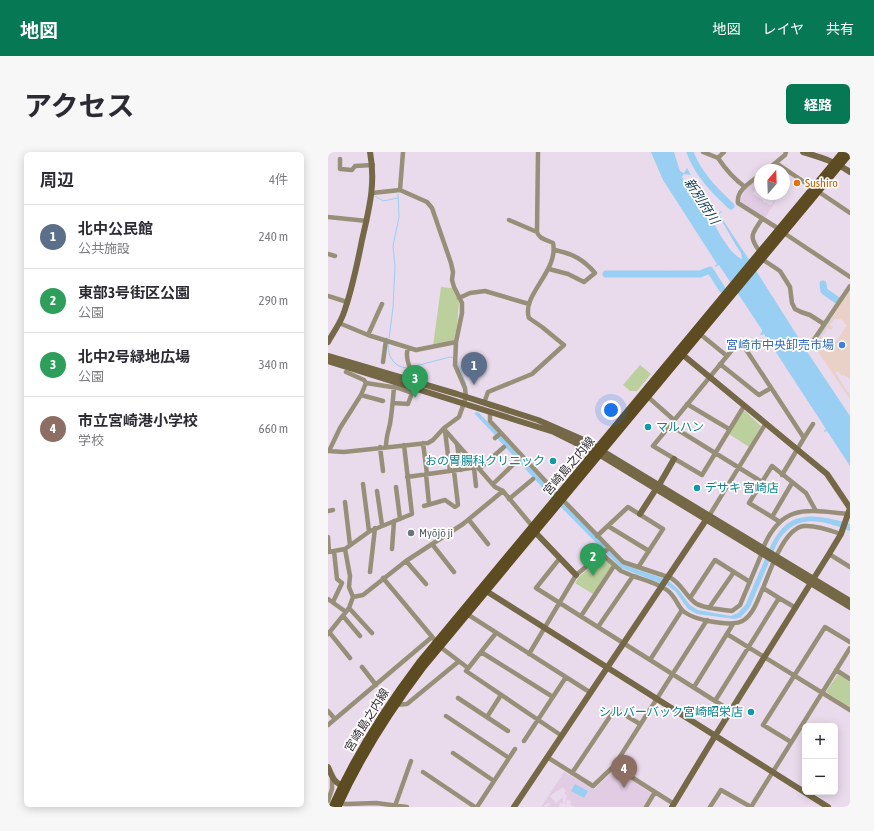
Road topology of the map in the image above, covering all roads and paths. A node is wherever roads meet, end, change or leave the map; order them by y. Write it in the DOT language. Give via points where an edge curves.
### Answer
graph roads {
  1 [pos="370,152"];
  2 [pos="403,152"];
  3 [pos="538,152"];
  4 [pos="703,152"];
  5 [pos="724,152"];
  6 [pos="786,152"];
  7 [pos="803,152"];
  8 [pos="843,152"];
  9 [pos="850,153"];
  10 [pos="340,158"];
  11 [pos="718,158"];
  12 [pos="776,163"];
  13 [pos="837,164"];
  14 [pos="373,165"];
  15 [pos="850,172"];
  16 [pos="754,180"];
  17 [pos="744,187"];
  18 [pos="400,190"];
  19 [pos="816,190"];
  20 [pos="372,193"];
  21 [pos="850,213"];
  22 [pos="328,217"];
  23 [pos="762,219"];
  24 [pos="509,220"];
  25 [pos="366,221"];
  26 [pos="781,231"];
  27 [pos="537,232"];
  28 [pos="555,250"];
  29 [pos="328,254"];
  30 [pos="335,256"];
  31 [pos="759,258"];
  32 [pos="549,269"];
  33 [pos="850,276"];
  34 [pos="850,286"];
  35 [pos="732,290"];
  36 [pos="328,296"];
  37 [pos="459,298"];
  38 [pos="347,302"];
  39 [pos="382,304"];
  40 [pos="529,304"];
  41 [pos="339,323"];
  42 [pos="824,324"];
  43 [pos="331,332"];
  44 [pos="700,334"];
  45 [pos="368,335"];
  46 [pos="388,341"];
  47 [pos="813,341"];
  48 [pos="328,342"];
  49 [pos="456,342"];
  50 [pos="408,348"];
  51 [pos="683,355"];
  52 [pos="328,356"];
  53 [pos="726,356"];
  54 [pos="328,360"];
  55 [pos="383,362"];
  56 [pos="720,364"];
  57 [pos="346,372"];
  58 [pos="413,375"];
  59 [pos="710,377"];
  60 [pos="366,383"];
  61 [pos="394,387"];
  62 [pos="771,388"];
  63 [pos="361,395"];
  64 [pos="648,398"];
  65 [pos="465,400"];
  66 [pos="382,401"];
  67 [pos="393,403"];
  68 [pos="484,403"];
  69 [pos="687,404"];
  70 [pos="744,406"];
  71 [pos="490,411"];
  72 [pos="674,420"];
  73 [pos="766,423"];
  74 [pos="813,424"];
  75 [pos="670,425"];
  76 [pos="729,429"];
  77 [pos="444,430"];
  78 [pos="501,433"];
  79 [pos="495,438"];
  80 [pos="804,438"];
  81 [pos="423,444"];
  82 [pos="457,444"];
  83 [pos="404,445"];
  84 [pos="386,446"];
  85 [pos="380,447"];
  86 [pos="504,447"];
  87 [pos="797,449"];
  88 [pos="328,451"];
  89 [pos="599,452"];
  90 [pos="715,453"];
  91 [pos="674,459"];
  92 [pos="517,461"];
  93 [pos="477,468"];
  94 [pos="739,468"];
  95 [pos="461,470"];
  96 [pos="383,471"];
  97 [pos="452,471"];
  98 [pos="426,474"];
  99 [pos="782,475"];
  100 [pos="407,477"];
  101 [pos="533,479"];
  102 [pos="762,482"];
  103 [pos="792,483"];
  104 [pos="363,484"];
  105 [pos="493,484"];
  106 [pos="396,486"];
  107 [pos="476,486"];
  108 [pos="657,487"];
  109 [pos="377,491"];
  110 [pos="503,491"];
  111 [pos="509,499"];
  112 [pos="559,500"];
  113 [pos="345,502"];
  114 [pos="429,504"];
  115 [pos="424,506"];
  116 [pos="816,511"];
  117 [pos="640,514"];
  118 [pos="848,514"];
  119 [pos="772,517"];
  120 [pos="708,518"];
  121 [pos="400,519"];
  122 [pos="469,520"];
  123 [pos="394,521"];
  124 [pos="780,522"];
  125 [pos="382,525"];
  126 [pos="608,526"];
  127 [pos="375,528"];
  128 [pos="534,529"];
  129 [pos="369,531"];
  130 [pos="842,532"];
  131 [pos="597,536"];
  132 [pos="328,537"];
  133 [pos="432,544"];
  134 [pos="488,544"];
  135 [pos="350,545"];
  136 [pos="609,548"];
  137 [pos="345,549"];
  138 [pos="392,549"];
  139 [pos="649,551"];
  140 [pos="763,551"];
  141 [pos="330,552"];
  142 [pos="603,553"];
  143 [pos="830,554"];
  144 [pos="560,558"];
  145 [pos="775,558"];
  146 [pos="406,561"];
  147 [pos="614,566"];
  148 [pos="639,566"];
  149 [pos="850,567"];
  150 [pos="370,572"];
  151 [pos="454,572"];
  152 [pos="734,572"];
  153 [pos="576,575"];
  154 [pos="633,576"];
  155 [pos="383,578"];
  156 [pos="668,578"];
  157 [pos="812,581"];
  158 [pos="750,582"];
  159 [pos="426,584"];
  160 [pos="663,586"];
  161 [pos="763,588"];
  162 [pos="484,589"];
  163 [pos="354,597"];
  164 [pos="690,598"];
  165 [pos="780,598"];
  166 [pos="328,599"];
  167 [pos="850,601"];
  168 [pos="333,602"];
  169 [pos="560,603"];
  170 [pos="850,607"];
  171 [pos="709,608"];
  172 [pos="796,608"];
  173 [pos="682,610"];
  174 [pos="346,612"];
  175 [pos="467,614"];
  176 [pos="582,616"];
  177 [pos="707,620"];
  178 [pos="734,624"];
  179 [pos="598,627"];
  180 [pos="544,628"];
  181 [pos="329,633"];
  182 [pos="372,633"];
  183 [pos="496,633"];
  184 [pos="727,634"];
  185 [pos="360,636"];
  186 [pos="436,642"];
  187 [pos="850,642"];
  188 [pos="624,643"];
  189 [pos="748,647"];
  190 [pos="850,648"];
  191 [pos="481,652"];
  192 [pos="528,654"];
  193 [pos="765,657"];
  194 [pos="350,658"];
  195 [pos="650,660"];
  196 [pos="458,662"];
  197 [pos="362,667"];
  198 [pos="468,668"];
  199 [pos="607,668"];
  200 [pos="836,670"];
  201 [pos="673,674"];
  202 [pos="794,676"];
  203 [pos="566,677"];
  204 [pos="850,679"];
  205 [pos="376,685"];
  206 [pos="694,687"];
  207 [pos="822,692"];
  208 [pos="591,693"];
  209 [pos="501,694"];
  210 [pos="553,697"];
  211 [pos="458,698"];
  212 [pos="656,699"];
  213 [pos="715,701"];
  214 [pos="395,705"];
  215 [pos="850,710"];
  216 [pos="328,711"];
  217 [pos="731,711"];
  218 [pos="446,716"];
  219 [pos="487,717"];
  220 [pos="335,719"];
  221 [pos="538,720"];
  222 [pos="640,724"];
  223 [pos="328,725"];
  224 [pos="508,731"];
  225 [pos="562,736"];
  226 [pos="715,736"];
  227 [pos="524,741"];
  228 [pos="791,742"];
  229 [pos="515,749"];
  230 [pos="453,753"];
  231 [pos="547,757"];
  232 [pos="509,758"];
  233 [pos="410,761"];
  234 [pos="614,766"];
  235 [pos="328,767"];
  236 [pos="423,772"];
  237 [pos="772,772"];
  238 [pos="572,773"];
  239 [pos="332,778"];
  240 [pos="494,781"];
  241 [pos="344,787"];
  242 [pos="655,792"];
  243 [pos="376,803"];
  244 [pos="334,804"];
  245 [pos="395,806"];
  246 [pos="675,806"];
  247 [pos="382,807"];
  248 [pos="407,807"];
  249 [pos="476,807"];
  250 [pos="514,807"];
  251 [pos="646,807"];
  252 [pos="710,807"];
  253 [pos="751,807"];
  254 [pos="828,807"];
  1 -- 14 [label="street"];
  2 -- 18 [label="street"];
  3 -- 27 [label="street"];
  4 -- 11 [label="street"];
  5 -- 11 [label="street"];
  6 -- 12 [label="street"];
  7 -- 13 [label="street"];
  8 -- 13 [label="main road, 宮崎島之内線"];
  9 -- 13 [label="main road, 宮崎島之内線"];
  10 -- 14 [label="street" via="340,169 352,170 355,166"];
  11 -- 17 [label="street"];
  12 -- 19 [label="street"];
  13 -- 15 [label="street"];
  13 -- 19 [label="main road, 宮崎島之内線"];
  14 -- 20 [label="street"];
  16 -- 17 [label="street"];
  17 -- 23 [label="street" via="738,204"];
  18 -- 20 [label="street"];
  18 -- 37 [label="street" via="431,205 448,252 453,272 452,280"];
  19 -- 21 [label="street"];
  19 -- 26 [label="main road, 宮崎島之内線"];
  20 -- 25 [label="street"];
  22 -- 25 [label="street"];
  23 -- 26 [label="street"];
  23 -- 31 [label="street" via="752,236"];
  24 -- 27 [label="street"];
  25 -- 38 [label="street"];
  26 -- 31 [label="main road, 宮崎島之内線"];
  26 -- 33 [label="street"];
  27 -- 28 [label="street" via="542,239 553,243"];
  28 -- 32 [label="street"];
  28 -- 32 [label="street" via="583,261 595,273 584,282"];
  29 -- 30 [label="street"];
  31 -- 35 [label="main road, 宮崎島之内線"];
  31 -- 42 [label="street" via="780,271 790,287 795,309"];
  32 -- 40 [label="street"];
  34 -- 42 [label="street"];
  35 -- 44 [label="main road, 宮崎島之内線"];
  35 -- 89 [label="main road, 宮崎島之内線"];
  36 -- 38 [label="street"];
  37 -- 40 [label="street" via="485,291"];
  37 -- 49 [label="street" via="462,313"];
  38 -- 41 [label="street"];
  39 -- 45 [label="street"];
  40 -- 68 [label="street" via="529,318 564,345 532,374 488,392"];
  41 -- 43 [label="street"];
  41 -- 45 [label="street"];
  42 -- 47 [label="street"];
  43 -- 48 [label="street"];
  44 -- 51 [label="main road, 宮崎島之内線"];
  44 -- 53 [label="street"];
  45 -- 46 [label="street"];
  46 -- 50 [label="street"];
  46 -- 55 [label="street"];
  49 -- 50 [label="street" via="416,350"];
  49 -- 65 [label="street" via="455,365 465,388"];
  50 -- 58 [label="street" via="409,367"];
  51 -- 59 [label="street"];
  51 -- 64 [label="main road, 宮崎島之内線"];
  52 -- 65 [label="street"];
  53 -- 56 [label="street"];
  53 -- 62 [label="street" via="737,344 743,345"];
  54 -- 65 [label="street"];
  56 -- 59 [label="street"];
  56 -- 62 [label="street" via="759,395"];
  57 -- 60 [label="street"];
  59 -- 69 [label="street"];
  59 -- 70 [label="street"];
  60 -- 61 [label="street"];
  60 -- 63 [label="street"];
  61 -- 67 [label="street"];
  61 -- 67 [label="street" via="412,393 408,404"];
  62 -- 80 [label="street"];
  63 -- 66 [label="street"];
  63 -- 88 [label="street"];
  64 -- 72 [label="street"];
  64 -- 89 [label="main road, 宮崎島之内線"];
  65 -- 68 [label="street"];
  65 -- 71 [label="street"];
  65 -- 77 [label="street" via="458,417"];
  67 -- 84 [label="street"];
  68 -- 89 [label="street" via="538,420 586,441"];
  69 -- 72 [label="street"];
  69 -- 76 [label="street"];
  70 -- 73 [label="street"];
  70 -- 76 [label="street"];
  71 -- 78 [label="street" via="490,421"];
  71 -- 89 [label="street" via="554,432"];
  72 -- 75 [label="street"];
  73 -- 87 [label="street"];
  73 -- 94 [label="street"];
  74 -- 80 [label="street"];
  75 -- 90 [label="street"];
  75 -- 91 [label="street" via="653,446"];
  76 -- 90 [label="street"];
  77 -- 81 [label="street" via="433,440"];
  77 -- 82 [label="street"];
  77 -- 97 [label="street"];
  78 -- 79 [label="street"];
  78 -- 112 [label="street"];
  80 -- 87 [label="street"];
  81 -- 83 [label="street"];
  81 -- 98 [label="street"];
  82 -- 93 [label="street"];
  82 -- 95 [label="street"];
  83 -- 84 [label="street"];
  83 -- 100 [label="street"];
  84 -- 85 [label="street"];
  85 -- 88 [label="street" via="344,452"];
  85 -- 96 [label="street"];
  86 -- 93 [label="street"];
  87 -- 99 [label="street"];
  87 -- 118 [label="street" via="827,474 850,508"];
  89 -- 108 [label="street"];
  89 -- 112 [label="main road, 宮崎島之内線"];
  90 -- 91 [label="street" via="702,475"];
  90 -- 94 [label="street"];
  91 -- 108 [label="street"];
  92 -- 105 [label="street"];
  93 -- 95 [label="street"];
  93 -- 105 [label="street"];
  93 -- 107 [label="street"];
  94 -- 102 [label="street"];
  94 -- 120 [label="street"];
  95 -- 97 [label="street"];
  97 -- 98 [label="street"];
  97 -- 114 [label="street" via="458,505 455,507 444,500"];
  98 -- 100 [label="street"];
  98 -- 114 [label="street"];
  99 -- 102 [label="street" via="772,466"];
  99 -- 103 [label="street"];
  100 -- 121 [label="street" via="412,514"];
  101 -- 111 [label="street"];
  102 -- 119 [label="street" via="749,503"];
  103 -- 116 [label="street" via="806,493"];
  103 -- 119 [label="street"];
  104 -- 129 [label="street"];
  105 -- 110 [label="street"];
  106 -- 121 [label="street"];
  108 -- 117 [label="street"];
  108 -- 120 [label="street"];
  109 -- 125 [label="street"];
  110 -- 111 [label="street"];
  110 -- 122 [label="street"];
  111 -- 128 [label="street"];
  112 -- 128 [label="main road, 宮崎島之内線"];
  112 -- 131 [label="street"];
  113 -- 135 [label="street"];
  114 -- 115 [label="street"];
  116 -- 118 [label="street"];
  116 -- 124 [label="street" via="804,510 793,513"];
  117 -- 126 [label="street" via="628,507"];
  117 -- 139 [label="street" via="663,529"];
  118 -- 130 [label="street"];
  119 -- 124 [label="street"];
  120 -- 140 [label="street"];
  120 -- 156 [label="street"];
  121 -- 123 [label="street"];
  122 -- 133 [label="street"];
  122 -- 134 [label="street"];
  123 -- 125 [label="street"];
  123 -- 138 [label="street"];
  124 -- 140 [label="street" via="770,535"];
  125 -- 127 [label="street"];
  126 -- 131 [label="street"];
  126 -- 139 [label="street"];
  127 -- 129 [label="street"];
  127 -- 150 [label="street"];
  128 -- 144 [label="street"];
  128 -- 162 [label="main road, 宮崎島之内線"];
  129 -- 135 [label="street"];
  130 -- 143 [label="street"];
  130 -- 145 [label="street" via="800,526 787,538"];
  131 -- 136 [label="street"];
  132 -- 141 [label="street"];
  133 -- 146 [label="street"];
  133 -- 151 [label="street"];
  135 -- 137 [label="street"];
  136 -- 142 [label="street"];
  136 -- 148 [label="street" via="623,562"];
  137 -- 141 [label="street"];
  137 -- 163 [label="street" via="350,576 349,587"];
  139 -- 148 [label="street"];
  140 -- 145 [label="street"];
  140 -- 158 [label="street"];
  141 -- 168 [label="street" via="338,579 342,583"];
  142 -- 147 [label="street"];
  142 -- 153 [label="street"];
  143 -- 149 [label="street"];
  143 -- 157 [label="street"];
  144 -- 153 [label="street"];
  144 -- 169 [label="street" via="536,588"];
  145 -- 157 [label="street"];
  145 -- 161 [label="street"];
  146 -- 155 [label="street"];
  146 -- 159 [label="street"];
  147 -- 154 [label="street"];
  147 -- 176 [label="street"];
  148 -- 156 [label="street"];
  152 -- 158 [label="street"];
  152 -- 164 [label="street" via="715,560"];
  152 -- 171 [label="street"];
  153 -- 169 [label="street"];
  154 -- 160 [label="street"];
  154 -- 179 [label="street"];
  155 -- 163 [label="street" via="363,595"];
  155 -- 186 [label="street"];
  156 -- 160 [label="street"];
  156 -- 164 [label="street" via="676,581"];
  157 -- 167 [label="street"];
  157 -- 170 [label="street"];
  157 -- 172 [label="street"];
  158 -- 171 [label="street" via="740,605 732,611"];
  160 -- 173 [label="street" via="674,596"];
  160 -- 188 [label="street"];
  161 -- 165 [label="street"];
  161 -- 178 [label="street" via="748,616"];
  162 -- 175 [label="main road, 宮崎島之内線"];
  162 -- 180 [label="street"];
  162 -- 186 [label="main road, 宮崎島之内線"];
  163 -- 174 [label="street"];
  164 -- 171 [label="street" via="697,604"];
  165 -- 172 [label="street"];
  165 -- 189 [label="street"];
  166 -- 168 [label="street"];
  168 -- 174 [label="street"];
  169 -- 176 [label="street"];
  169 -- 180 [label="street"];
  172 -- 193 [label="street"];
  173 -- 177 [label="street" via="694,617"];
  173 -- 195 [label="street"];
  174 -- 181 [label="street"];
  174 -- 182 [label="street"];
  174 -- 185 [label="street"];
  175 -- 183 [label="street"];
  175 -- 186 [label="main road, 宮崎島之内線"];
  176 -- 179 [label="street"];
  177 -- 178 [label="street"];
  177 -- 201 [label="street"];
  178 -- 184 [label="street"];
  179 -- 188 [label="street"];
  180 -- 192 [label="street"];
  180 -- 199 [label="street"];
  181 -- 194 [label="street"];
  183 -- 191 [label="street"];
  183 -- 192 [label="street"];
  184 -- 189 [label="street"];
  184 -- 206 [label="street"];
  186 -- 196 [label="street"];
  186 -- 205 [label="street"];
  186 -- 214 [label="main road, 宮崎島之内線"];
  186 -- 241 [label="main road, 宮崎島之内線" via="379,719 355,759"];
  187 -- 202 [label="street" via="825,627"];
  188 -- 195 [label="street"];
  188 -- 199 [label="street"];
  189 -- 193 [label="street"];
  189 -- 213 [label="street"];
  190 -- 200 [label="street"];
  191 -- 198 [label="street"];
  191 -- 210 [label="street"];
  192 -- 203 [label="street"];
  193 -- 202 [label="street"];
  193 -- 217 [label="street"];
  195 -- 201 [label="street"];
  196 -- 198 [label="street"];
  196 -- 214 [label="street" via="407,704"];
  197 -- 205 [label="street"];
  198 -- 209 [label="street" via="466,670"];
  199 -- 208 [label="street"];
  199 -- 212 [label="street"];
  200 -- 204 [label="street"];
  200 -- 207 [label="street"];
  201 -- 206 [label="street"];
  201 -- 212 [label="street"];
  202 -- 207 [label="street"];
  202 -- 228 [label="street" via="763,725"];
  203 -- 208 [label="street"];
  203 -- 210 [label="street"];
  205 -- 220 [label="street"];
  206 -- 213 [label="street"];
  207 -- 215 [label="street"];
  207 -- 228 [label="street"];
  208 -- 225 [label="street"];
  209 -- 219 [label="street"];
  209 -- 221 [label="street"];
  210 -- 221 [label="street"];
  211 -- 219 [label="street"];
  212 -- 222 [label="street"];
  212 -- 226 [label="street"];
  213 -- 217 [label="street"];
  214 -- 241 [label="main road, 宮崎島之内線"];
  216 -- 220 [label="street"];
  217 -- 226 [label="street"];
  218 -- 232 [label="street"];
  219 -- 224 [label="street"];
  220 -- 223 [label="street"];
  221 -- 225 [label="street"];
  221 -- 227 [label="street"];
  222 -- 234 [label="street"];
  222 -- 238 [label="street" via="615,708"];
  225 -- 231 [label="street"];
  226 -- 237 [label="street"];
  226 -- 246 [label="street"];
  228 -- 237 [label="street"];
  229 -- 232 [label="street"];
  230 -- 240 [label="street"];
  231 -- 238 [label="street"];
  231 -- 250 [label="street"];
  232 -- 240 [label="street"];
  233 -- 245 [label="street"];
  234 -- 238 [label="street" via="593,786"];
  234 -- 242 [label="street"];
  235 -- 239 [label="street"];
  236 -- 249 [label="street"];
  237 -- 253 [label="street"];
  237 -- 254 [label="street"];
  239 -- 241 [label="street"];
  239 -- 244 [label="street"];
  240 -- 249 [label="street"];
  241 -- 244 [label="main road, 宮崎島之内線"];
  242 -- 246 [label="street"];
  242 -- 251 [label="street"];
  243 -- 244 [label="street"];
  243 -- 245 [label="street"];
  243 -- 247 [label="street"];
  245 -- 248 [label="street"];
  252 -- 253 [label="street" via="721,790"];
}
